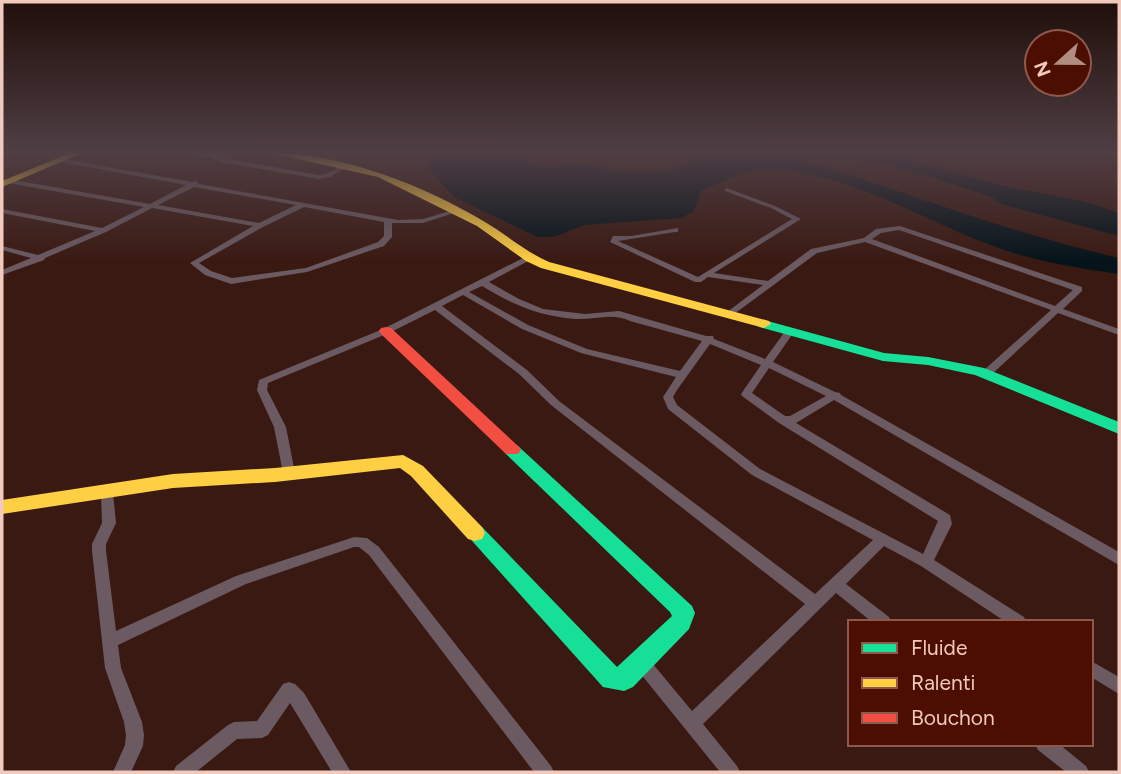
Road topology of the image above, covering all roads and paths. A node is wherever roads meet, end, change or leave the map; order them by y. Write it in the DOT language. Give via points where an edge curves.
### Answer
graph roads {
  1 [pos="51,189"];
  2 [pos="186,189"];
  3 [pos="224,189"];
  4 [pos="408,189"];
  5 [pos="727,190"];
  6 [pos="305,204"];
  7 [pos="155,205"];
  8 [pos="2,211"];
  9 [pos="453,212"];
  10 [pos="388,220"];
  11 [pos="260,225"];
  12 [pos="103,230"];
  13 [pos="675,230"];
  14 [pos="866,240"];
  15 [pos="2,248"];
  16 [pos="41,258"];
  17 [pos="530,258"];
  18 [pos="2,273"];
  19 [pos="708,275"];
  20 [pos="482,282"];
  21 [pos="770,284"];
  22 [pos="463,292"];
  23 [pos="437,307"];
  24 [pos="1054,309"];
  25 [pos="730,314"];
  26 [pos="386,331"];
  27 [pos="789,332"];
  28 [pos="1119,332"];
  29 [pos="710,338"];
  30 [pos="769,363"];
  31 [pos="987,373"];
  32 [pos="682,375"];
  33 [pos="836,395"];
  34 [pos="783,420"];
  35 [pos="1119,428"];
  36 [pos="289,473"];
  37 [pos="107,493"];
  38 [pos="2,507"];
  39 [pos="883,539"];
  40 [pos="1119,559"];
  41 [pos="926,562"];
  42 [pos="837,585"];
  43 [pos="817,604"];
  44 [pos="881,620"];
  45 [pos="1016,620"];
  46 [pos="110,641"];
  47 [pos="642,663"];
  48 [pos="1093,669"];
  49 [pos="1119,686"];
  50 [pos="692,722"];
  51 [pos="1047,746"];
  52 [pos="122,772"];
  53 [pos="182,772"];
  54 [pos="342,772"];
  55 [pos="545,772"];
  56 [pos="731,772"];
  57 [pos="1080,772"];
  1 -- 7 [label="street"];
  2 -- 7 [label="street"];
  3 -- 6 [label="street"];
  4 -- 9 [label="main road"];
  5 -- 19 [label="street" via="797,219"];
  6 -- 10 [label="street"];
  6 -- 11 [label="street"];
  7 -- 11 [label="street"];
  7 -- 12 [label="street"];
  8 -- 12 [label="street"];
  9 -- 10 [label="street" via="423,221"];
  9 -- 17 [label="main road" via="481,224"];
  10 -- 11 [label="street" via="388,237 381,244 307,270 231,281 194,264"];
  12 -- 16 [label="street"];
  13 -- 19 [label="street" via="616,238 614,242 698,280"];
  14 -- 21 [label="street" via="814,251"];
  14 -- 24 [label="street"];
  14 -- 24 [label="street" via="879,231 900,228 1079,289"];
  15 -- 16 [label="street"];
  16 -- 18 [label="street"];
  17 -- 20 [label="street"];
  17 -- 25 [label="main road"];
  19 -- 21 [label="street"];
  20 -- 22 [label="street"];
  20 -- 29 [label="street" via="539,311 625,314"];
  21 -- 25 [label="street"];
  22 -- 23 [label="street"];
  22 -- 32 [label="street" via="525,327 584,351"];
  23 -- 26 [label="street"];
  23 -- 43 [label="street"];
  24 -- 28 [label="street"];
  24 -- 31 [label="street"];
  25 -- 27 [label="main road"];
  26 -- 36 [label="street" via="263,382 262,390 280,427"];
  26 -- 47 [label="main road" via="678,605 684,613 681,622"];
  27 -- 30 [label="street"];
  27 -- 31 [label="main road" via="883,357"];
  29 -- 30 [label="street"];
  29 -- 32 [label="street"];
  30 -- 33 [label="street"];
  30 -- 34 [label="street" via="746,394"];
  31 -- 35 [label="main road"];
  32 -- 39 [label="street" via="668,397 672,407 756,472"];
  33 -- 34 [label="street" via="793,420"];
  33 -- 40 [label="street"];
  34 -- 41 [label="street" via="945,519"];
  36 -- 37 [label="main road" via="173,481"];
  36 -- 47 [label="main road" via="397,460 408,463 612,679 624,679"];
  37 -- 38 [label="main road"];
  37 -- 46 [label="street" via="109,523 99,551"];
  39 -- 41 [label="street"];
  39 -- 42 [label="street"];
  41 -- 45 [label="street"];
  42 -- 43 [label="street"];
  42 -- 44 [label="street"];
  43 -- 50 [label="street"];
  46 -- 52 [label="street" via="113,668 135,735"];
  46 -- 55 [label="street" via="240,580 362,542 374,551"];
  47 -- 50 [label="street"];
  48 -- 49 [label="street"];
  50 -- 56 [label="street"];
  51 -- 57 [label="street"];
  53 -- 54 [label="street" via="233,731 262,729 289,691"];
}
